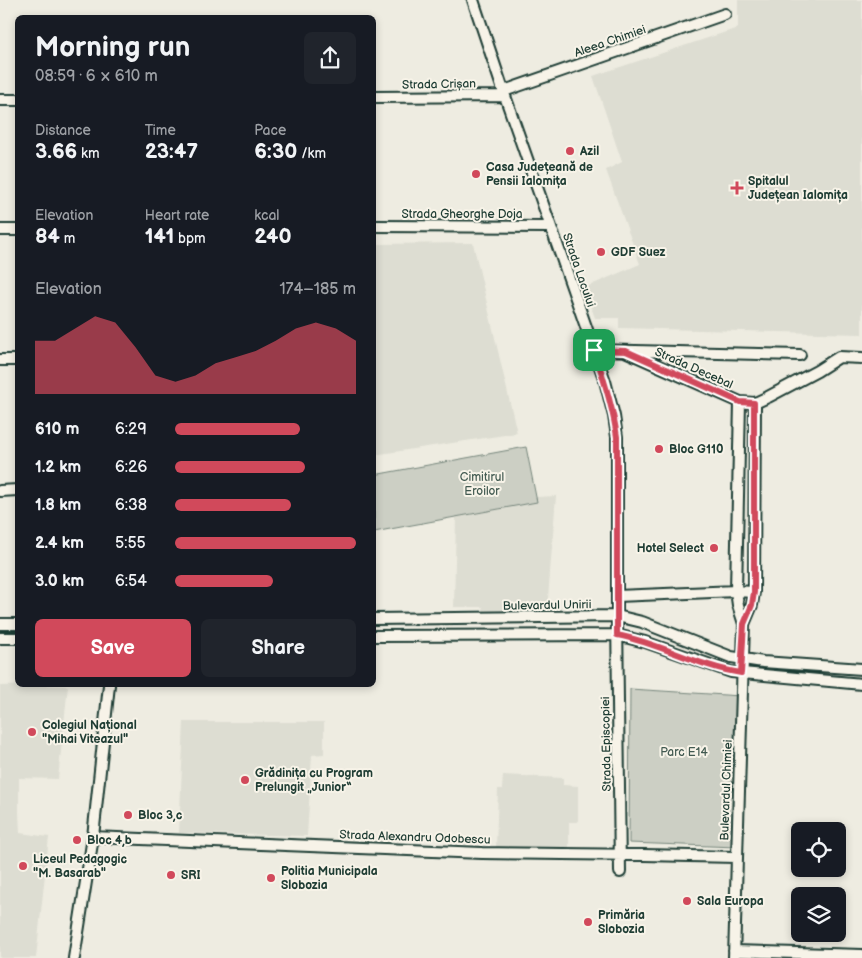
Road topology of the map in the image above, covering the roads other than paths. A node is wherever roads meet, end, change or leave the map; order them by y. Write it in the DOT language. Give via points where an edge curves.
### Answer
graph roads {
  1 [pos="473,0"];
  2 [pos="725,14"];
  3 [pos="504,93"];
  4 [pos="376,97"];
  5 [pos="0,100"];
  6 [pos="15,100"];
  7 [pos="376,226"];
  8 [pos="551,227"];
  9 [pos="0,230"];
  10 [pos="15,230"];
  11 [pos="594,350"];
  12 [pos="626,351"];
  13 [pos="800,355"];
  14 [pos="862,358"];
  15 [pos="0,360"];
  16 [pos="15,360"];
  17 [pos="740,402"];
  18 [pos="754,403"];
  19 [pos="15,490"];
  20 [pos="0,491"];
  21 [pos="736,591"];
  22 [pos="754,592"];
  23 [pos="617,596"];
  24 [pos="617,616"];
  25 [pos="376,619"];
  26 [pos="0,624"];
  27 [pos="15,624"];
  28 [pos="744,624"];
  29 [pos="617,635"];
  30 [pos="376,636"];
  31 [pos="0,638"];
  32 [pos="15,638"];
  33 [pos="742,659"];
  34 [pos="862,669"];
  35 [pos="741,673"];
  36 [pos="862,684"];
  37 [pos="110,687"];
  38 [pos="93,837"];
  39 [pos="621,855"];
  40 [pos="736,857"];
  41 [pos="620,872"];
  42 [pos="734,955"];
  43 [pos="862,955"];
  44 [pos="74,958"];
  1 -- 3 [label="street, Strada Lacului"];
  2 -- 3 [label="street, Aleea Chimiei"];
  3 -- 4 [label="street, Strada Crișan"];
  3 -- 8 [label="street, Strada Lacului"];
  5 -- 6 [label="street"];
  7 -- 8 [label="street, Strada Gheorghe Doja"];
  8 -- 11 [label="street, Strada Lacului"];
  9 -- 10 [label="street"];
  11 -- 12 [label="street, Strada Decebal"];
  11 -- 23 [label="street, Strada Lacului" via="608,389 617,437"];
  12 -- 13 [label="street, Strada Decebal"];
  12 -- 17 [label="street, Strada Decebal"];
  14 -- 18 [label="street, Strada Decebal" via="838,357"];
  15 -- 16 [label="street"];
  17 -- 18 [label="street, Strada Decebal"];
  17 -- 21 [label="street, Bulevardul Chimiei"];
  18 -- 22 [label="street, Bulevardul Chimiei"];
  19 -- 20 [label="street"];
  21 -- 22 [label="street"];
  21 -- 23 [label="street"];
  21 -- 28 [label="street, Bulevardul Chimiei"];
  22 -- 28 [label="street, Bulevardul Chimiei"];
  23 -- 24 [label="street, Strada Lacului"];
  24 -- 25 [label="street, Bulevardul Unirii"];
  24 -- 29 [label="street, Strada Episcopiei"];
  24 -- 33 [label="street, Bulevardul Unirii"];
  26 -- 27 [label="street"];
  28 -- 33 [label="street, Bulevardul Chimiei"];
  29 -- 30 [label="street"];
  29 -- 35 [label="street"];
  29 -- 39 [label="street, Strada Episcopiei"];
  31 -- 32 [label="street"];
  33 -- 34 [label="street, Bulevardul Unirii"];
  33 -- 35 [label="street, Bulevardul Chimiei"];
  35 -- 36 [label="street"];
  35 -- 40 [label="street, Bulevardul Chimiei"];
  37 -- 38 [label="street"];
  38 -- 39 [label="street, Strada Alexandru Odobescu" via="482,853"];
  38 -- 44 [label="street"];
  39 -- 40 [label="street, Strada Alexandru Odobescu"];
  39 -- 41 [label="street, Strada Episcopiei"];
  40 -- 42 [label="street, Bulevardul Chimiei"];
  42 -- 43 [label="street"];
}
